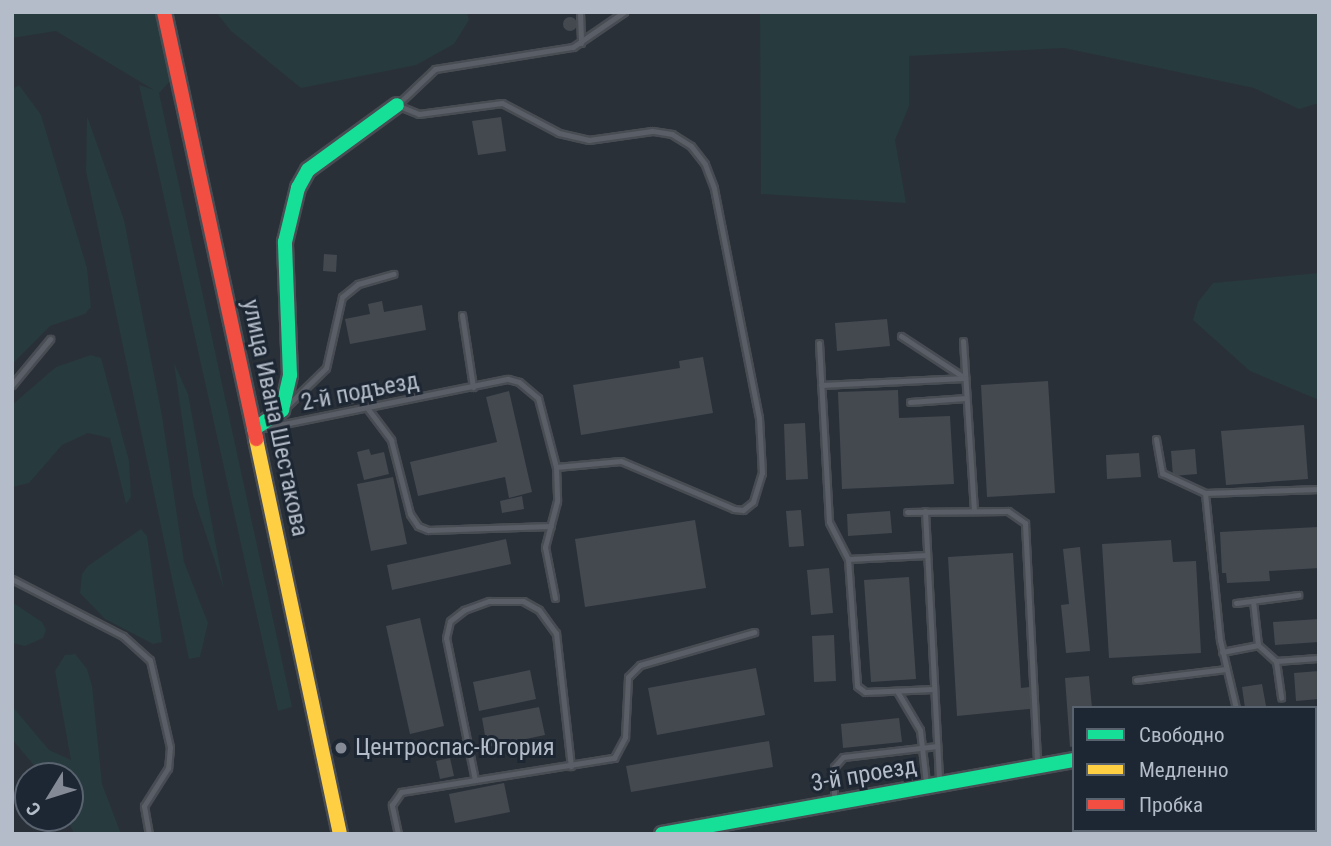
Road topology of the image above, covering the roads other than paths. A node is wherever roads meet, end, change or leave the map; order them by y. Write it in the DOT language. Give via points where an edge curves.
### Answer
graph roads {
  1 [pos="164,12"];
  2 [pos="580,12"];
  3 [pos="624,12"];
  4 [pos="581,43"];
  5 [pos="397,105"];
  6 [pos="394,274"];
  7 [pos="462,315"];
  8 [pos="901,336"];
  9 [pos="50,340"];
  10 [pos="963,341"];
  11 [pos="819,343"];
  12 [pos="965,378"];
  13 [pos="12,385"];
  14 [pos="821,385"];
  15 [pos="472,387"];
  16 [pos="967,398"];
  17 [pos="910,402"];
  18 [pos="368,409"];
  19 [pos="282,410"];
  20 [pos="254,429"];
  21 [pos="1156,439"];
  22 [pos="556,467"];
  23 [pos="1319,488"];
  24 [pos="1205,493"];
  25 [pos="925,511"];
  26 [pos="974,511"];
  27 [pos="907,512"];
  28 [pos="551,526"];
  29 [pos="927,555"];
  30 [pos="848,559"];
  31 [pos="12,579"];
  32 [pos="1298,595"];
  33 [pos="555,598"];
  34 [pos="1253,601"];
  35 [pos="1236,603"];
  36 [pos="754,632"];
  37 [pos="1258,645"];
  38 [pos="1222,652"];
  39 [pos="1318,657"];
  40 [pos="1276,661"];
  41 [pos="1226,670"];
  42 [pos="1136,680"];
  43 [pos="934,689"];
  44 [pos="897,691"];
  45 [pos="1281,698"];
  46 [pos="1235,706"];
  47 [pos="937,746"];
  48 [pos="924,747"];
  49 [pos="1072,760"];
  50 [pos="571,766"];
  51 [pos="1038,767"];
  52 [pos="475,780"];
  53 [pos="933,785"];
  54 [pos="834,803"];
  55 [pos="709,830"];
  56 [pos="149,834"];
  57 [pos="340,834"];
  58 [pos="398,834"];
  59 [pos="662,834"];
  1 -- 20 [label="main road, улица Ивана Шестакова"];
  2 -- 4 [label="lane"];
  3 -- 4 [label="lane"];
  4 -- 5 [label="lane" via="447,64 428,73"];
  5 -- 19 [label="main road" via="308,170 292,204 284,265 290,374"];
  5 -- 22 [label="lane" via="419,114 502,103 559,133 589,139 652,131 672,134 691,146 705,164 714,188 759,418 762,473 752,502 743,510 734,509 621,461"];
  6 -- 19 [label="lane" via="358,284 342,298 326,368"];
  7 -- 15 [label="lane"];
  8 -- 12 [label="lane"];
  9 -- 13 [label="lane"];
  10 -- 12 [label="lane"];
  11 -- 14 [label="lane"];
  12 -- 14 [label="lane"];
  12 -- 16 [label="lane"];
  14 -- 30 [label="lane" via="829,522"];
  15 -- 18 [label="lane, 2-й подъезд"];
  15 -- 22 [label="lane, 2-й подъезд" via="508,379 529,388 538,397"];
  16 -- 17 [label="lane"];
  16 -- 26 [label="lane"];
  18 -- 20 [label="lane, 2-й подъезд"];
  18 -- 28 [label="lane" via="391,440 410,514 418,526 428,530"];
  19 -- 20 [label="main road"];
  20 -- 57 [label="main road, улица Ивана Шестакова"];
  21 -- 24 [label="lane" via="1161,473"];
  22 -- 28 [label="lane, 2-й подъезд" via="557,501"];
  23 -- 24 [label="lane"];
  24 -- 38 [label="lane"];
  25 -- 26 [label="lane"];
  25 -- 27 [label="lane"];
  25 -- 29 [label="lane"];
  26 -- 51 [label="lane" via="1008,511 1025,523"];
  28 -- 33 [label="lane, 2-й подъезд" via="545,547"];
  29 -- 30 [label="lane"];
  29 -- 43 [label="lane"];
  30 -- 44 [label="lane" via="857,686 865,692"];
  31 -- 56 [label="lane" via="123,636 154,667 170,758 165,776 146,800"];
  32 -- 34 [label="lane"];
  34 -- 35 [label="lane"];
  34 -- 37 [label="lane"];
  36 -- 50 [label="lane" via="640,665 626,684 623,747 614,758"];
  37 -- 38 [label="lane"];
  37 -- 40 [label="lane"];
  38 -- 41 [label="lane"];
  39 -- 40 [label="lane"];
  40 -- 45 [label="lane"];
  41 -- 42 [label="lane"];
  41 -- 46 [label="lane"];
  43 -- 44 [label="lane"];
  43 -- 47 [label="lane"];
  44 -- 48 [label="lane" via="915,717"];
  47 -- 48 [label="lane"];
  47 -- 53 [label="lane"];
  48 -- 53 [label="lane"];
  48 -- 54 [label="lane" via="838,761"];
  49 -- 51 [label="main road, 3-й проезд"];
  50 -- 52 [label="lane"];
  50 -- 52 [label="lane" via="556,633 539,610 523,601 489,601 450,621 446,638"];
  51 -- 53 [label="main road, 3-й проезд"];
  52 -- 58 [label="lane" via="396,795 392,805"];
  53 -- 54 [label="main road, 3-й проезд"];
  54 -- 55 [label="main road, 3-й проезд"];
  55 -- 59 [label="main road, 3-й проезд"];
}
